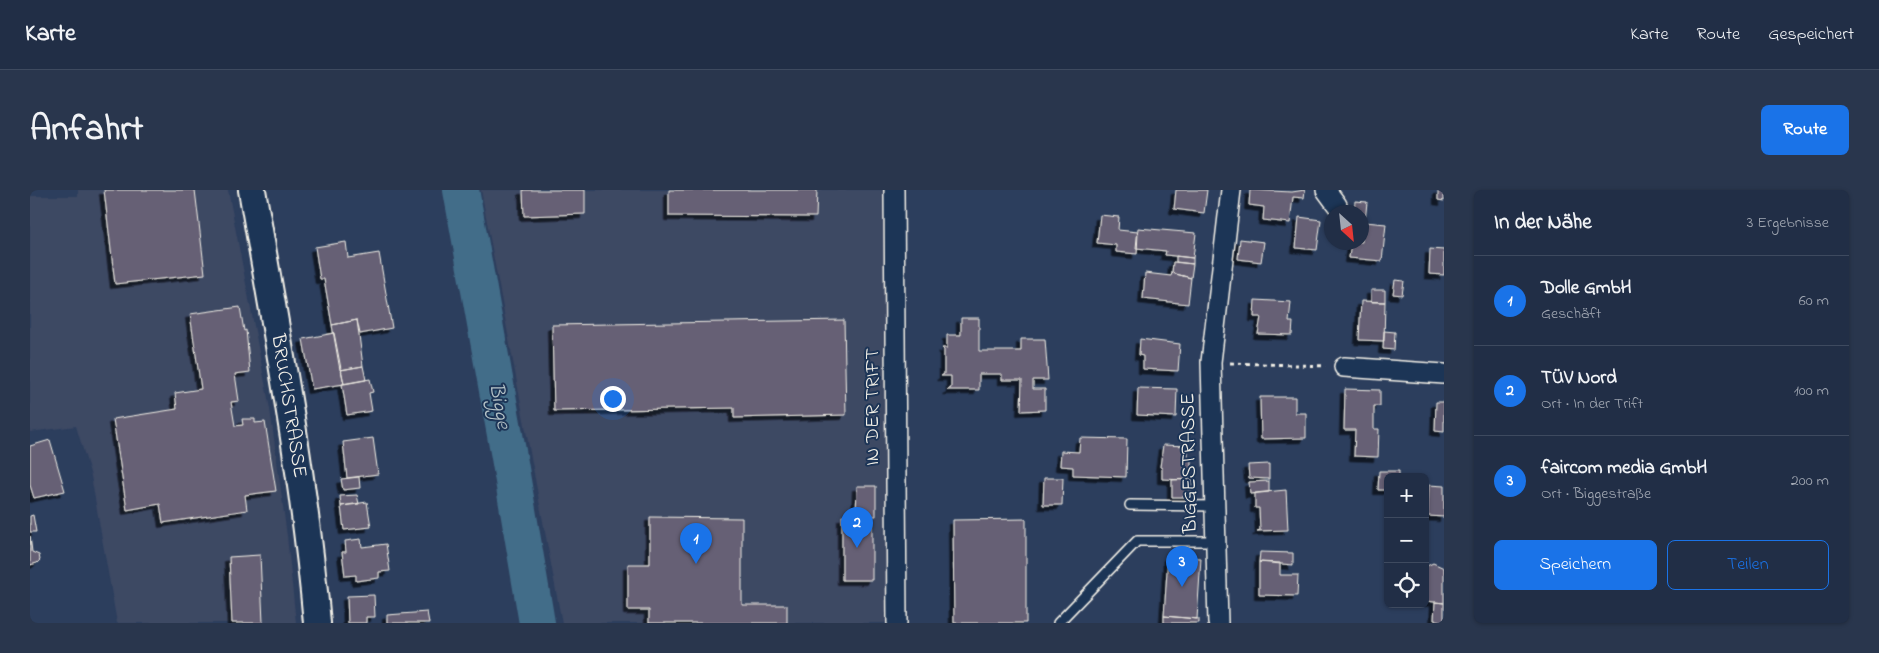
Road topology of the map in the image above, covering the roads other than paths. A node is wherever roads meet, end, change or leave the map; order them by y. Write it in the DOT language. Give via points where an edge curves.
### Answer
graph roads {
  1 [pos="252,190"];
  2 [pos="894,190"];
  3 [pos="1231,190"];
  4 [pos="1344,366"];
  5 [pos="1444,374"];
  6 [pos="1130,505"];
  7 [pos="1214,506"];
  8 [pos="1215,541"];
  9 [pos="317,623"];
  10 [pos="897,623"];
  11 [pos="1058,623"];
  12 [pos="1218,623"];
  1 -- 9 [label="main road, BRUCHSTRASSE" via="302,491"];
  2 -- 10 [label="street, IN DER TRIFT"];
  3 -- 7 [label="street, BIGGESTRASSE" via="1210,362"];
  4 -- 5 [label="street"];
  6 -- 7 [label="lane"];
  7 -- 8 [label="street, BIGGESTRASSE"];
  8 -- 11 [label="lane" via="1138,541"];
  8 -- 12 [label="street, BIGGESTRASSE"];
}
